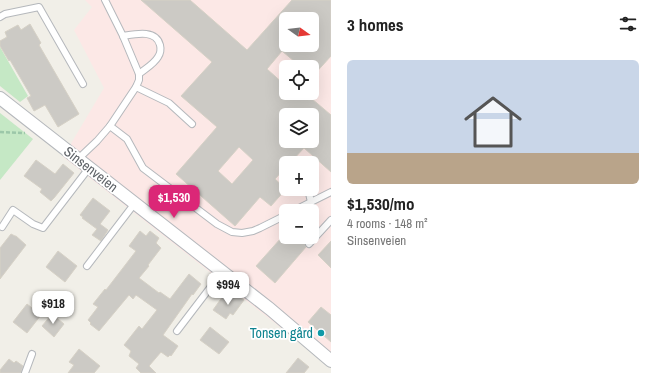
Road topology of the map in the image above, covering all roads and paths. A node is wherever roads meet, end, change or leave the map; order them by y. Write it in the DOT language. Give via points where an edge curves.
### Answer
graph roads {
  1 [pos="105,0"];
  2 [pos="0,17"];
  3 [pos="123,36"];
  4 [pos="139,74"];
  5 [pos="82,84"];
  6 [pos="136,87"];
  7 [pos="0,98"];
  8 [pos="192,124"];
  9 [pos="110,126"];
  10 [pos="0,132"];
  11 [pos="32,134"];
  12 [pos="78,159"];
  13 [pos="89,168"];
  14 [pos="331,192"];
  15 [pos="310,196"];
  16 [pos="311,202"];
  17 [pos="135,203"];
  18 [pos="307,204"];
  19 [pos="279,218"];
  20 [pos="331,220"];
  21 [pos="2,227"];
  22 [pos="319,233"];
  23 [pos="87,266"];
  24 [pos="222,272"];
  25 [pos="177,331"];
  26 [pos="32,354"];
  27 [pos="331,361"];
  28 [pos="25,373"];
  1 -- 3 [label="lane"];
  2 -- 5 [label="lane" via="39,7"];
  3 -- 4 [label="lane"];
  3 -- 4 [label="lane" via="149,34 159,42 161,48 158,57"];
  4 -- 6 [label="lane"];
  6 -- 8 [label="lane" via="169,103"];
  6 -- 9 [label="lane"];
  7 -- 12 [label="street, Sinsenveien"];
  9 -- 12 [label="lane"];
  9 -- 19 [label="lane" via="127,140 143,168 222,227 232,232 253,231"];
  10 -- 11 [label="path"];
  12 -- 13 [label="street, Sinsenveien"];
  13 -- 17 [label="street, Sinsenveien"];
  13 -- 21 [label="lane" via="43,228 13,210"];
  14 -- 16 [label="lane"];
  15 -- 16 [label="lane"];
  16 -- 18 [label="lane"];
  17 -- 23 [label="lane"];
  17 -- 24 [label="street, Sinsenveien"];
  20 -- 22 [label="lane"];
  24 -- 25 [label="lane"];
  24 -- 27 [label="street, Sinsenveien"];
  26 -- 28 [label="lane"];
}
